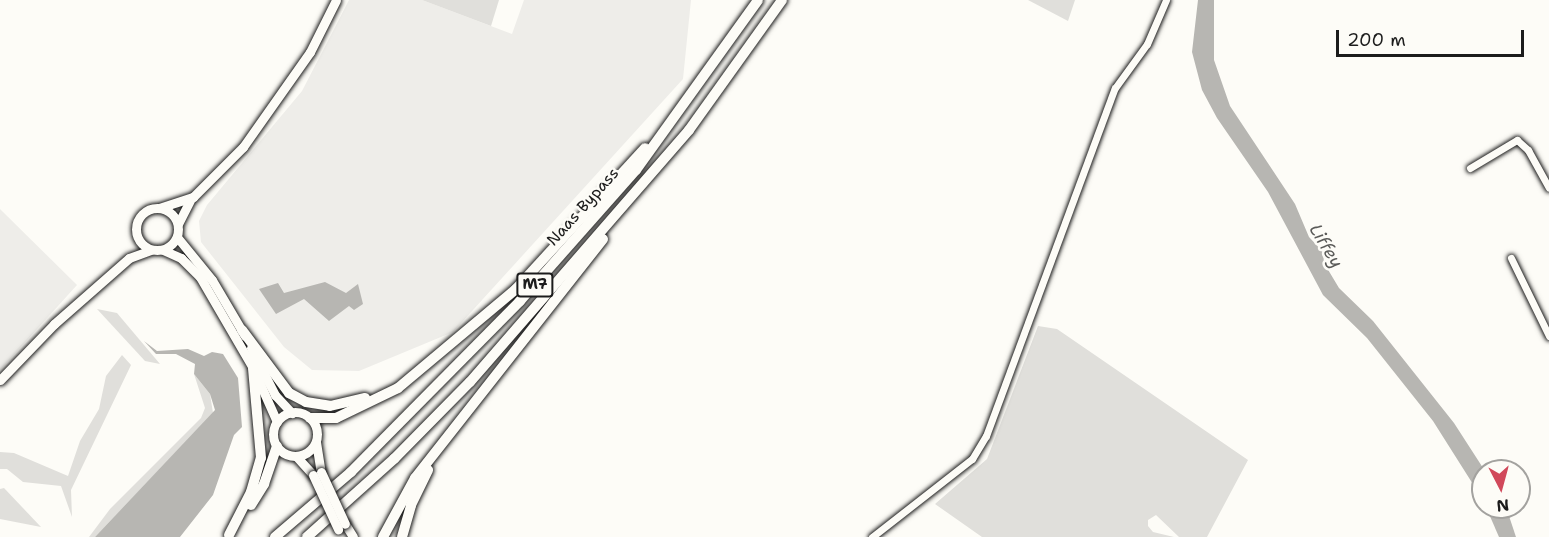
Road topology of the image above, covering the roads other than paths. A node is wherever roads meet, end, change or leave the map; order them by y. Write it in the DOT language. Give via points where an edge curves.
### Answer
graph roads {
  1 [pos="336,0"];
  2 [pos="758,0"];
  3 [pos="782,0"];
  4 [pos="1166,0"];
  5 [pos="691,91"];
  6 [pos="1470,168"];
  7 [pos="1549,188"];
  8 [pos="635,192"];
  9 [pos="193,197"];
  10 [pos="159,208"];
  11 [pos="178,224"];
  12 [pos="137,237"];
  13 [pos="177,237"];
  14 [pos="151,250"];
  15 [pos="164,250"];
  16 [pos="129,258"];
  17 [pos="1511,258"];
  18 [pos="242,330"];
  19 [pos="1549,336"];
  20 [pos="253,368"];
  21 [pos="413,376"];
  22 [pos="0,380"];
  23 [pos="292,412"];
  24 [pos="310,418"];
  25 [pos="277,422"];
  26 [pos="315,442"];
  27 [pos="277,446"];
  28 [pos="440,446"];
  29 [pos="296,456"];
  30 [pos="317,474"];
  31 [pos="341,530"];
  32 [pos="228,536"];
  33 [pos="275,537"];
  34 [pos="307,537"];
  35 [pos="353,537"];
  36 [pos="383,537"];
  37 [pos="402,537"];
  38 [pos="872,537"];
  1 -- 9 [label="main road" via="278,102 243,147"];
  2 -- 5 [label="highway, Naas Bypass / M7"];
  3 -- 8 [label="highway, Naas Bypass / M7" via="689,130"];
  4 -- 38 [label="street" via="1147,44 1115,88 986,436 972,459"];
  5 -- 21 [label="highway, M7" via="516,289"];
  5 -- 33 [label="highway, Naas Bypass / M7" via="636,170 520,301 351,472"];
  6 -- 7 [label="street" via="1517,140 1528,150"];
  8 -- 28 [label="highway, M7" via="594,252"];
  8 -- 34 [label="highway, Naas Bypass / M7" via="471,382 394,459"];
  9 -- 10 [label="main road"];
  9 -- 11 [label="main road"];
  10 -- 11 [label="main road" via="171,213"];
  10 -- 12 [label="main road" via="147,210 138,219"];
  11 -- 13 [label="main road"];
  12 -- 14 [label="main road"];
  12 -- 16 [label="main road"];
  13 -- 15 [label="main road"];
  13 -- 18 [label="main road" via="212,279"];
  14 -- 15 [label="main road"];
  14 -- 16 [label="main road"];
  15 -- 20 [label="main road" via="181,258 200,277"];
  16 -- 22 [label="main road" via="54,324"];
  17 -- 19 [label="street"];
  18 -- 21 [label="highway, M7" via="278,382 306,402 344,405"];
  18 -- 23 [label="main road" via="275,395"];
  20 -- 25 [label="main road"];
  20 -- 32 [label="highway" via="261,458 250,492"];
  21 -- 24 [label="highway, M7" via="348,414"];
  23 -- 24 [label="main road"];
  23 -- 25 [label="main road"];
  24 -- 26 [label="main road" via="316,426"];
  25 -- 27 [label="main road" via="273,434"];
  26 -- 29 [label="main road" via="308,452"];
  26 -- 30 [label="main road"];
  27 -- 29 [label="main road"];
  27 -- 32 [label="highway" via="264,484"];
  28 -- 36 [label="highway, M7" via="415,478"];
  28 -- 37 [label="highway, M7" via="411,505"];
  29 -- 30 [label="main road"];
  30 -- 31 [label="main road, bridge"];
  31 -- 35 [label="main road"];
}
